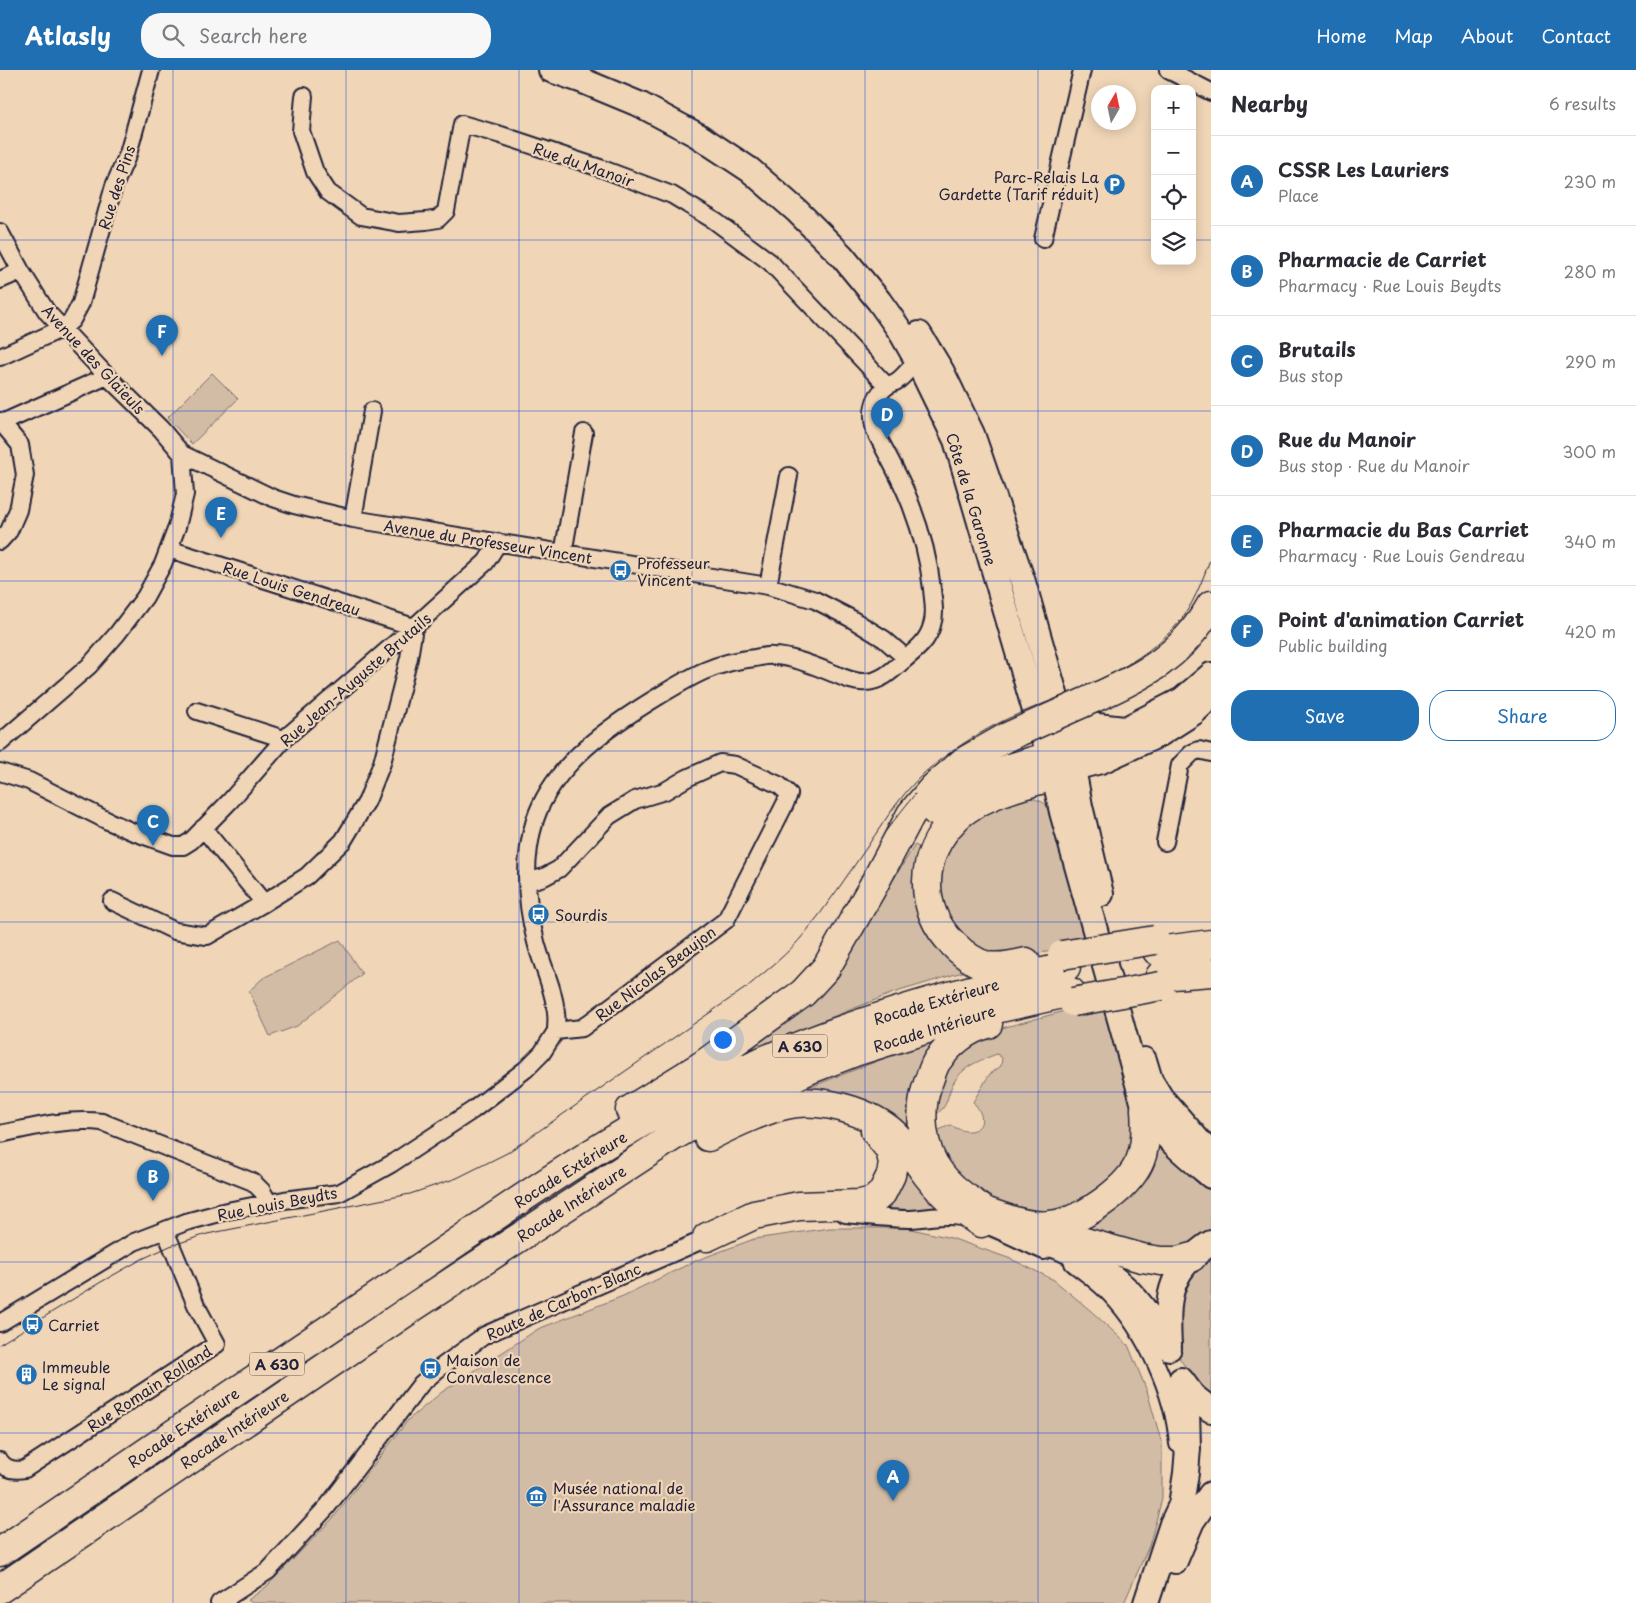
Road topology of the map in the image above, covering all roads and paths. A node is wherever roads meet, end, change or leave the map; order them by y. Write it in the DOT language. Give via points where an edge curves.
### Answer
graph roads {
  1 [pos="151,70"];
  2 [pos="551,70"];
  3 [pos="591,70"];
  4 [pos="1082,70"];
  5 [pos="1168,70"];
  6 [pos="1211,92"];
  7 [pos="304,96"];
  8 [pos="0,232"];
  9 [pos="1043,239"];
  10 [pos="21,271"];
  11 [pos="0,280"];
  12 [pos="63,328"];
  13 [pos="0,357"];
  14 [pos="918,362"];
  15 [pos="107,376"];
  16 [pos="937,380"];
  17 [pos="893,383"];
  18 [pos="372,411"];
  19 [pos="1,422"];
  20 [pos="584,432"];
  21 [pos="182,454"];
  22 [pos="789,476"];
  23 [pos="353,519"];
  24 [pos="0,542"];
  25 [pos="498,543"];
  26 [pos="169,549"];
  27 [pos="562,554"];
  28 [pos="768,586"];
  29 [pos="1211,605"];
  30 [pos="414,627"];
  31 [pos="906,658"];
  32 [pos="1211,675"];
  33 [pos="1211,696"];
  34 [pos="1043,710"];
  35 [pos="197,711"];
  36 [pos="1126,730"];
  37 [pos="284,739"];
  38 [pos="0,743"];
  39 [pos="1211,753"];
  40 [pos="1101,760"];
  41 [pos="1062,763"];
  42 [pos="1018,766"];
  43 [pos="0,772"];
  44 [pos="1081,811"];
  45 [pos="203,828"];
  46 [pos="1165,842"];
  47 [pos="527,882"];
  48 [pos="112,901"];
  49 [pos="264,903"];
  50 [pos="1204,944"];
  51 [pos="1158,963"];
  52 [pos="826,968"];
  53 [pos="1206,973"];
  54 [pos="1068,979"];
  55 [pos="556,1031"];
  56 [pos="1144,1109"];
  57 [pos="854,1111"];
  58 [pos="0,1134"];
  59 [pos="1211,1155"];
  60 [pos="555,1176"];
  61 [pos="1211,1176"];
  62 [pos="270,1203"];
  63 [pos="981,1223"];
  64 [pos="1020,1223"];
  65 [pos="165,1230"];
  66 [pos="707,1237"];
  67 [pos="1202,1250"];
  68 [pos="414,1306"];
  69 [pos="0,1323"];
  70 [pos="1169,1348"];
  71 [pos="1181,1380"];
  72 [pos="1211,1410"];
  73 [pos="0,1461"];
  74 [pos="1211,1494"];
  75 [pos="1172,1524"];
  76 [pos="0,1552"];
  77 [pos="0,1589"];
  78 [pos="219,1603"];
  79 [pos="1146,1603"];
  80 [pos="1161,1603"];
  1 -- 12 [label="street, Rue des Pins" via="81,303 72,320"];
  2 -- 14 [label="main road, Côte de la Garonne" via="641,105 697,135 750,170 842,256 879,301"];
  3 -- 16 [label="main road, Côte de la Garonne" via="646,93 703,123 757,159 806,200 852,246 890,292 932,353"];
  4 -- 9 [label="street"];
  5 -- 6 [label="street"];
  7 -- 17 [label="street, Rue du Manoir" via="301,131 315,172 328,192 361,216 399,223 438,218 446,211 462,124 501,135 600,168 679,200 715,221 770,262"];
  8 -- 10 [label="street, Avenue des Glaïeuls"];
  10 -- 11 [label="street"];
  10 -- 12 [label="street, Avenue des Glaïeuls" via="47,312"];
  12 -- 13 [label="street"];
  12 -- 15 [label="street, Avenue des Glaïeuls"];
  14 -- 16 [label="main road, Côte de la Garonne"];
  14 -- 17 [label="street"];
  15 -- 19 [label="street"];
  15 -- 21 [label="street, Avenue des Glaïeuls"];
  16 -- 17 [label="street"];
  16 -- 34 [label="main road, Côte de la Garonne"];
  16 -- 34 [label="main road, Côte de la Garonne" via="972,434 1023,582"];
  17 -- 31 [label="street" via="879,394 874,404 874,431 911,504 930,575 935,614 928,637"];
  18 -- 23 [label="street"];
  19 -- 24 [label="street" via="20,445 25,475 18,510"];
  20 -- 27 [label="street"];
  21 -- 23 [label="street, Avenue du Professeur Vincent" via="273,498"];
  21 -- 26 [label="street" via="185,494"];
  22 -- 28 [label="street"];
  23 -- 25 [label="street, Avenue du Professeur Vincent"];
  25 -- 27 [label="street, Avenue du Professeur Vincent"];
  25 -- 30 [label="street, Rue Jean-Auguste Brutails" via="486,562"];
  26 -- 30 [label="street, Rue Louis Gendreau"];
  26 -- 38 [label="street" via="145,597 117,634 89,666"];
  27 -- 28 [label="street, Avenue du Professeur Vincent"];
  28 -- 31 [label="street, Avenue du Professeur Vincent" via="824,604 884,639"];
  29 -- 52 [label="highway, bridge" via="1185,641 1160,664 1130,682 1007,737 963,762 933,788 912,814"];
  30 -- 37 [label="street, Rue Jean-Auguste Brutails"];
  30 -- 49 [label="street" via="382,763 367,801 343,841 307,876"];
  31 -- 47 [label="street" via="877,680 865,682 852,681 809,664 774,656 733,660 706,669 677,685 595,738 562,772 536,818 530,842"];
  32 -- 36 [label="main road" via="1182,700"];
  33 -- 40 [label="main road" via="1193,713 1160,734"];
  34 -- 36 [label="main road" via="1080,724"];
  34 -- 41 [label="main road, Côte de la Garonne"];
  34 -- 42 [label="highway"];
  35 -- 37 [label="street"];
  36 -- 41 [label="main road"];
  37 -- 45 [label="street, Rue Jean-Auguste Brutails"];
  39 -- 46 [label="street" via="1199,750 1180,765"];
  40 -- 41 [label="main road"];
  40 -- 44 [label="main road"];
  41 -- 42 [label="highway"];
  41 -- 44 [label="main road" via="1071,796"];
  41 -- 54 [label="highway" via="981,801 956,818 941,834 932,852 926,878 930,904 942,932 966,956 988,966 1005,966"];
  41 -- 56 [label="main road" via="1062,812"];
  42 -- 52 [label="highway" via="962,788 942,803 923,824 880,893"];
  43 -- 45 [label="street, Rue Jean-Auguste Brutails" via="29,782 108,821 173,846 191,842"];
  44 -- 59 [label="main road" via="1128,1011 1150,1080"];
  45 -- 49 [label="street"];
  47 -- 55 [label="street" via="536,943 553,994"];
  47 -- 55 [label="street, Rue Nicolas Beaujon" via="559,868 609,816 635,800 665,791 720,763 735,765 779,785 789,794 726,920 582,1028"];
  48 -- 49 [label="street" via="175,931 207,936"];
  50 -- 51 [label="highway, Rocade Extérieure / A 630"];
  51 -- 53 [label="highway" via="1174,983"];
  51 -- 54 [label="highway, Rocade Extérieure / A 630"];
  51 -- 54 [label="highway, bridge"];
  52 -- 60 [label="highway" via="803,993 748,1034 589,1136"];
  54 -- 60 [label="highway, Rocade Extérieure / A 630" via="971,990 842,1029 714,1084"];
  54 -- 64 [label="highway" via="956,1040 936,1063 926,1091 922,1112 925,1135 930,1155 940,1173 962,1195 986,1212"];
  54 -- 68 [label="highway, Rocade Intérieure / A 630" via="978,1013 855,1052 723,1108 672,1136"];
  55 -- 62 [label="street, Rue Louis Beydts" via="542,1052 523,1071 473,1110 391,1164 339,1193"];
  56 -- 61 [label="main road" via="1157,1128"];
  56 -- 64 [label="highway" via="1144,1149 1137,1168 1119,1190 1076,1218 1049,1226"];
  57 -- 63 [label="highway" via="881,1123 899,1138 954,1205"];
  57 -- 66 [label="highway" via="890,1150 893,1163 887,1184 873,1201 799,1206 754,1215"];
  57 -- 68 [label="highway" via="822,1104 796,1103 731,1125 679,1151"];
  58 -- 62 [label="street" via="70,1121 102,1122 253,1182"];
  60 -- 76 [label="highway, Rocade Extérieure / A 630"];
  62 -- 65 [label="street, Rue Louis Beydts" via="227,1211"];
  63 -- 66 [label="street, Route de Carbon-Blanc" via="959,1217 885,1219 838,1213 800,1214"];
  63 -- 70 [label="main road" via="1041,1241 1103,1270 1124,1286 1147,1313"];
  63 -- 75 [label="street, Route de Carbon-Blanc" via="1072,1262 1112,1295 1133,1322 1162,1381 1176,1427 1177,1464"];
  64 -- 67 [label="highway" via="1161,1262 1178,1261"];
  65 -- 69 [label="street, Rue Louis Beydts" via="134,1242"];
  65 -- 73 [label="street, Rue Romain Rolland" via="196,1305 217,1344 25,1469 9,1469"];
  66 -- 78 [label="street, Route de Carbon-Blanc" via="485,1335 437,1370 421,1384 327,1507 268,1571"];
  67 -- 70 [label="main road" via="1180,1269 1170,1292 1167,1315"];
  68 -- 77 [label="highway, Rocade Intérieure / A 630"];
  70 -- 71 [label="main road"];
  71 -- 72 [label="main road" via="1193,1396"];
  71 -- 75 [label="main road" via="1187,1410 1188,1448 1181,1505"];
  74 -- 80 [label="main road" via="1185,1536"];
  75 -- 79 [label="main road"];
}
